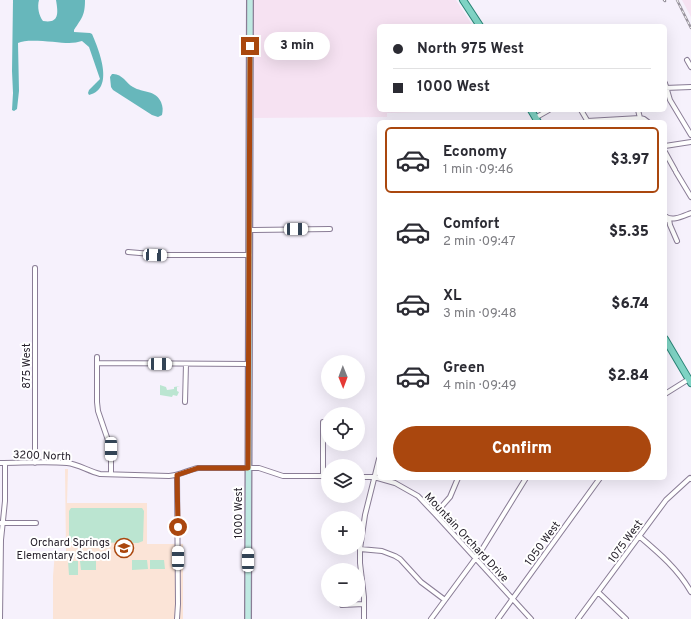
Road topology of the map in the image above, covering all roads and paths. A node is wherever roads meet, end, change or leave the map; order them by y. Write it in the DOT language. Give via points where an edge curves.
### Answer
graph roads {
  1 [pos="250,0"];
  2 [pos="463,0"];
  3 [pos="479,24"];
  4 [pos="687,60"];
  5 [pos="691,67"];
  6 [pos="667,86"];
  7 [pos="691,87"];
  8 [pos="667,90"];
  9 [pos="546,112"];
  10 [pos="638,112"];
  11 [pos="640,118"];
  12 [pos="536,120"];
  13 [pos="605,120"];
  14 [pos="645,120"];
  15 [pos="691,135"];
  16 [pos="691,142"];
  17 [pos="667,146"];
  18 [pos="667,155"];
  19 [pos="691,197"];
  20 [pos="691,213"];
  21 [pos="667,219"];
  22 [pos="667,220"];
  23 [pos="330,229"];
  24 [pos="250,230"];
  25 [pos="677,241"];
  26 [pos="128,252"];
  27 [pos="250,255"];
  28 [pos="35,268"];
  29 [pos="667,342"];
  30 [pos="97,357"];
  31 [pos="97,363"];
  32 [pos="186,364"];
  33 [pos="249,364"];
  34 [pos="690,381"];
  35 [pos="667,393"];
  36 [pos="185,402"];
  37 [pos="2,463"];
  38 [pos="35,463"];
  39 [pos="377,466"];
  40 [pos="248,468"];
  41 [pos="111,474"];
  42 [pos="177,475"];
  43 [pos="321,476"];
  44 [pos="365,477"];
  45 [pos="374,477"];
  46 [pos="377,478"];
  47 [pos="690,478"];
  48 [pos="384,480"];
  49 [pos="457,480"];
  50 [pos="525,480"];
  51 [pos="599,480"];
  52 [pos="436,514"];
  53 [pos="365,516"];
  54 [pos="2,523"];
  55 [pos="36,523"];
  56 [pos="639,536"];
  57 [pos="365,550"];
  58 [pos="475,559"];
  59 [pos="598,592"];
  60 [pos="691,592"];
  61 [pos="513,599"];
  62 [pos="445,600"];
  63 [pos="364,607"];
  64 [pos="0,619"];
  65 [pos="177,619"];
  66 [pos="248,619"];
  67 [pos="364,619"];
  68 [pos="431,619"];
  69 [pos="498,619"];
  70 [pos="531,619"];
  71 [pos="578,619"];
  72 [pos="626,619"];
  1 -- 24 [label="street, 1000 West"];
  2 -- 3 [label="main road"];
  4 -- 5 [label="street"];
  6 -- 7 [label="street"];
  8 -- 15 [label="street" via="670,100"];
  9 -- 12 [label="street"];
  10 -- 11 [label="street"];
  11 -- 13 [label="street"];
  11 -- 14 [label="street"];
  16 -- 17 [label="street"];
  18 -- 19 [label="street"];
  20 -- 21 [label="street"];
  22 -- 25 [label="street"];
  23 -- 24 [label="street"];
  24 -- 27 [label="street, 1000 West"];
  26 -- 27 [label="street" via="163,255"];
  27 -- 33 [label="street, 1000 West"];
  28 -- 38 [label="street, 875 West"];
  29 -- 34 [label="main road"];
  30 -- 31 [label="street"];
  31 -- 32 [label="street"];
  31 -- 41 [label="street" via="98,411 111,449"];
  32 -- 33 [label="street"];
  32 -- 36 [label="street"];
  33 -- 40 [label="street, 1000 West"];
  34 -- 35 [label="street"];
  37 -- 38 [label="street, 3200 North"];
  37 -- 54 [label="street"];
  38 -- 41 [label="street, 3200 North" via="67,463 91,472"];
  39 -- 45 [label="street"];
  40 -- 42 [label="street, 3200 North" via="198,468"];
  40 -- 43 [label="street" via="259,468 283,476"];
  40 -- 66 [label="street, 1000 West"];
  41 -- 42 [label="street, 3200 North"];
  42 -- 65 [label="street"];
  44 -- 45 [label="street, Mountain Orchard Drive"];
  45 -- 46 [label="street, Mountain Orchard Drive"];
  45 -- 53 [label="street"];
  47 -- 56 [label="street, 1075 West" via="666,500"];
  48 -- 52 [label="street, Mountain Orchard Drive" via="406,488"];
  49 -- 52 [label="street" via="450,497"];
  50 -- 58 [label="street"];
  51 -- 61 [label="street, 1050 West"];
  52 -- 58 [label="street, Mountain Orchard Drive"];
  54 -- 55 [label="street"];
  54 -- 64 [label="street"];
  56 -- 59 [label="street, 1075 West"];
  56 -- 60 [label="street" via="664,556"];
  57 -- 62 [label="street" via="388,552 396,556 421,582"];
  58 -- 61 [label="street, Mountain Orchard Drive"];
  58 -- 62 [label="street"];
  59 -- 71 [label="street, 1075 West"];
  59 -- 72 [label="street"];
  61 -- 69 [label="street, 1050 West"];
  61 -- 70 [label="street, Mountain Orchard Drive"];
  62 -- 68 [label="street"];
  63 -- 67 [label="street"];
}
